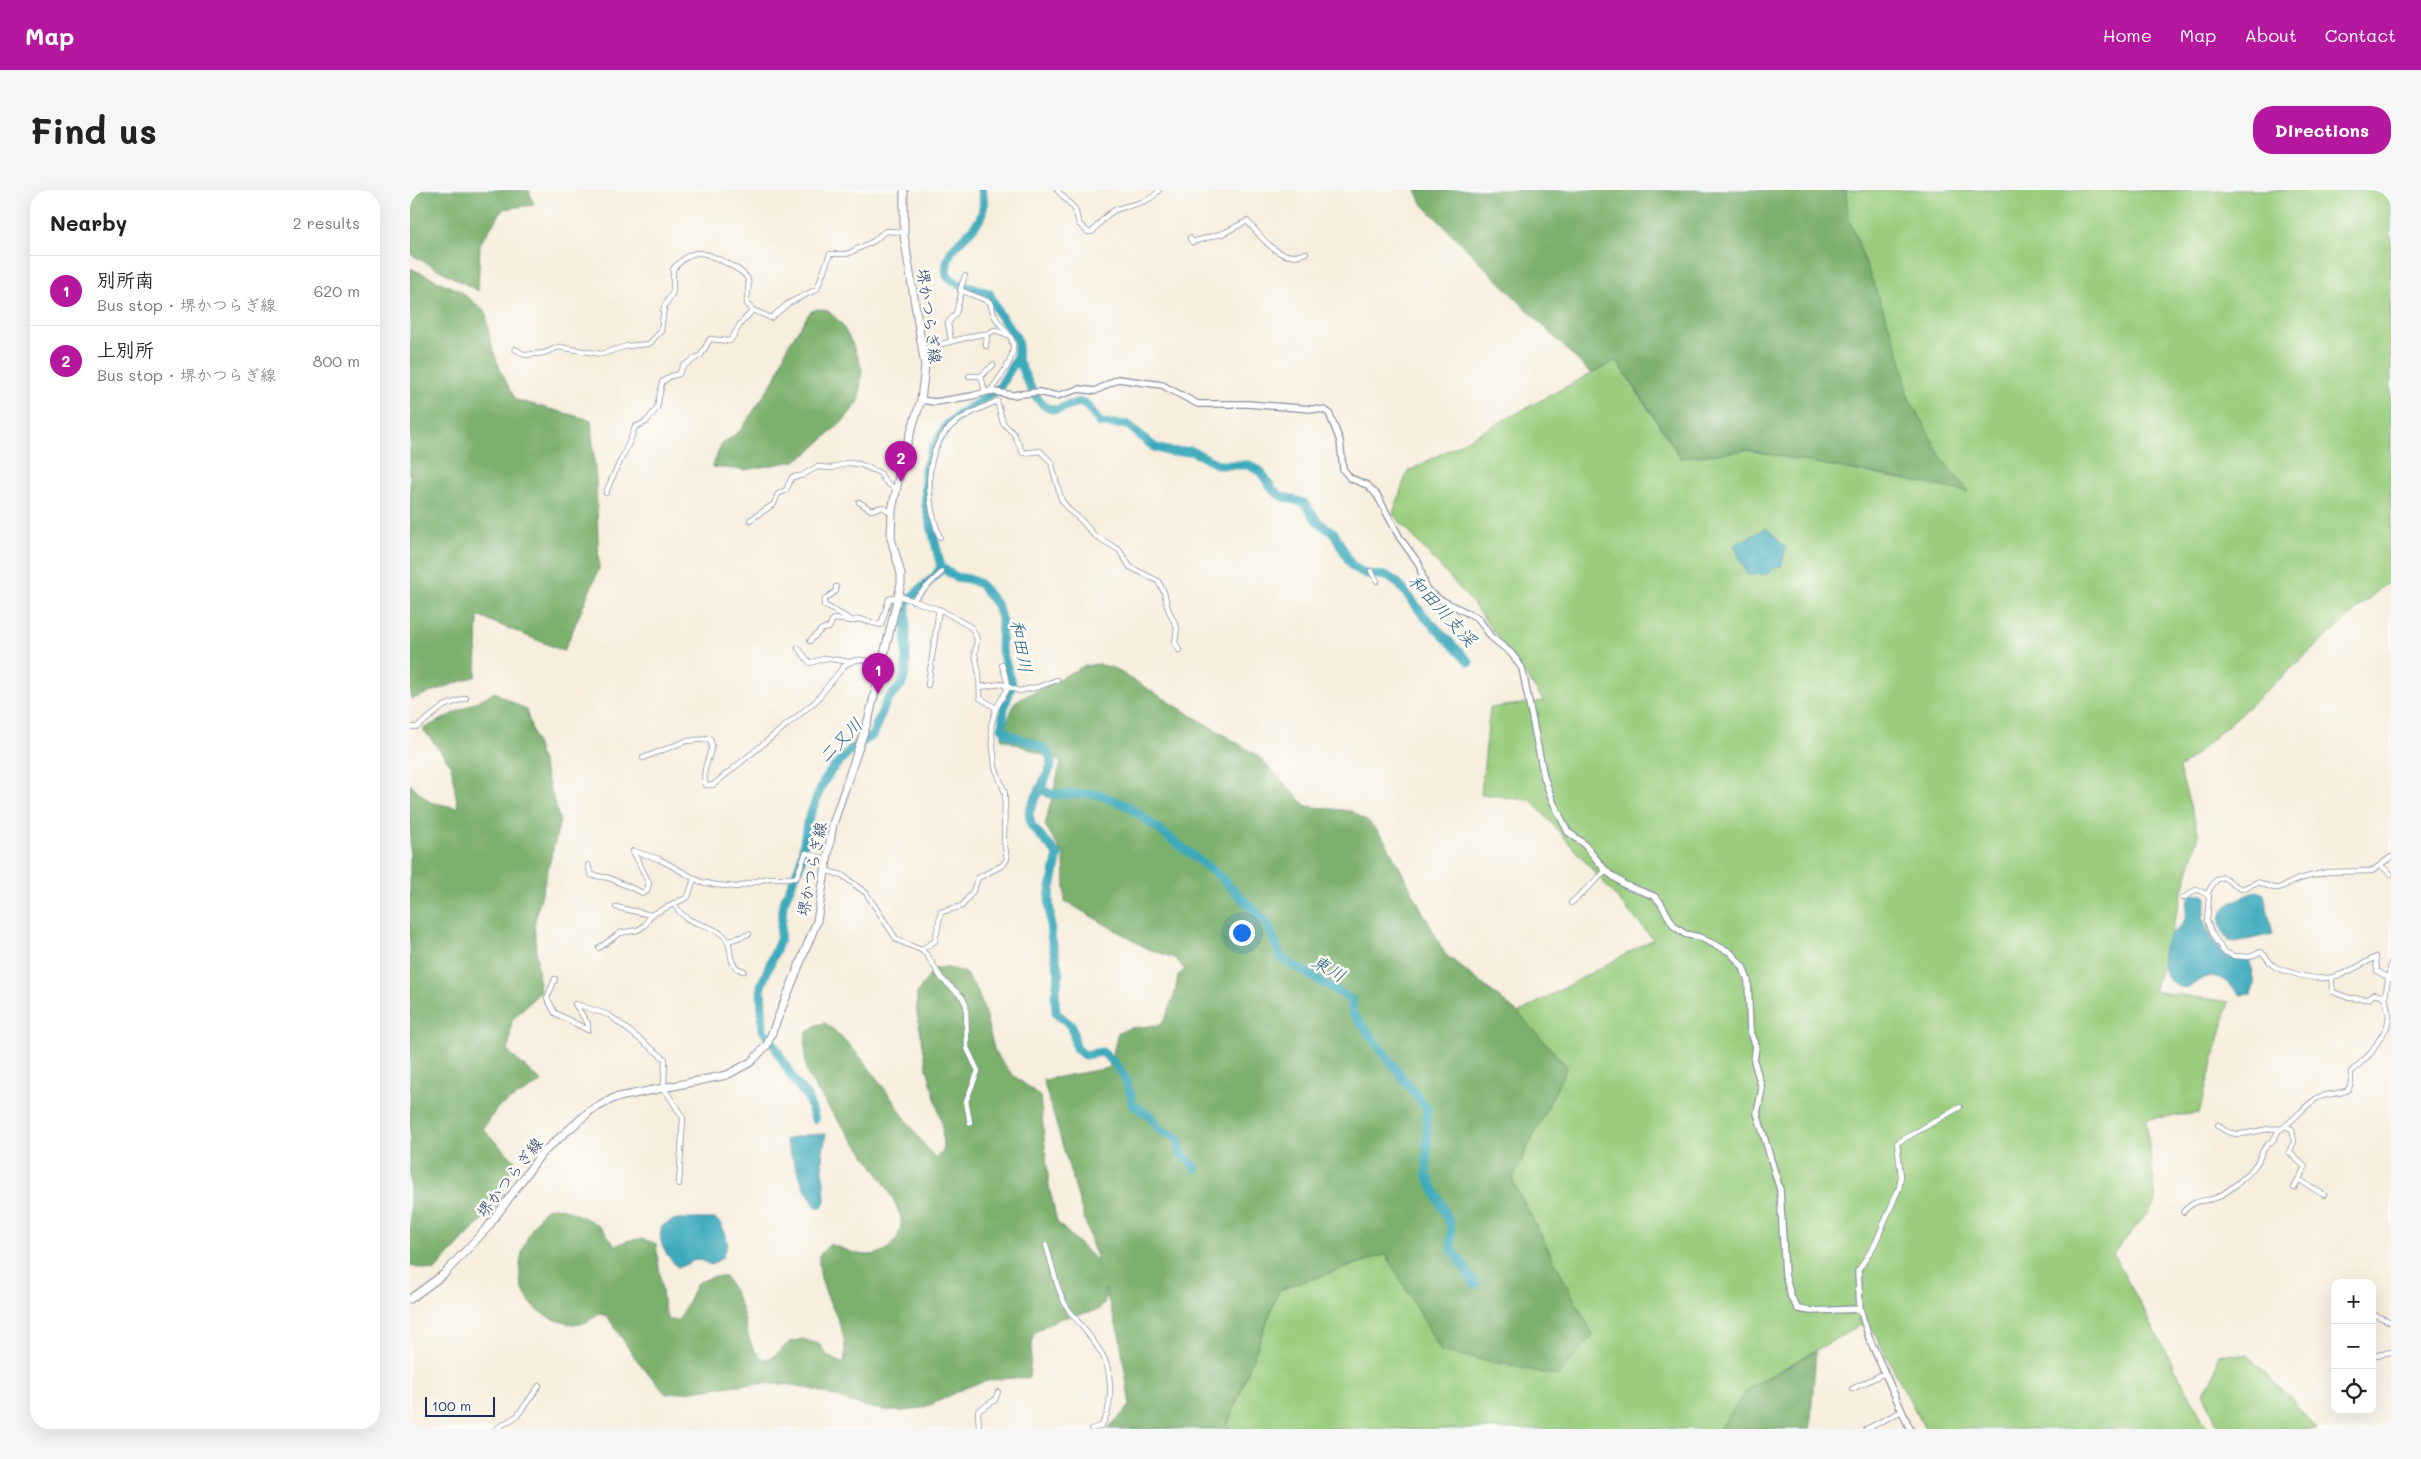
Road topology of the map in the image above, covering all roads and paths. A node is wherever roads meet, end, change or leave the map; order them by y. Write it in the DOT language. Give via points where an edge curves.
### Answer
graph roads {
  1 [pos="904,190"];
  2 [pos="1057,190"];
  3 [pos="1158,190"];
  4 [pos="904,232"];
  5 [pos="1190,238"];
  6 [pos="1306,252"];
  7 [pos="965,276"];
  8 [pos="962,290"];
  9 [pos="753,310"];
  10 [pos="987,334"];
  11 [pos="1009,335"];
  12 [pos="951,340"];
  13 [pos="986,346"];
  14 [pos="514,349"];
  15 [pos="922,349"];
  16 [pos="992,365"];
  17 [pos="969,376"];
  18 [pos="981,376"];
  19 [pos="989,391"];
  20 [pos="1004,394"];
  21 [pos="921,400"];
  22 [pos="998,400"];
  23 [pos="896,490"];
  24 [pos="606,493"];
  25 [pos="859,502"];
  26 [pos="892,514"];
  27 [pos="750,520"];
  28 [pos="940,537"];
  29 [pos="1371,571"];
  30 [pos="942,572"];
  31 [pos="1377,581"];
  32 [pos="836,587"];
  33 [pos="899,596"];
  34 [pos="912,601"];
  35 [pos="939,609"];
  36 [pos="853,621"];
  37 [pos="810,641"];
  38 [pos="798,648"];
  39 [pos="1179,650"];
  40 [pos="850,662"];
  41 [pos="1002,665"];
  42 [pos="880,676"];
  43 [pos="1058,680"];
  44 [pos="928,685"];
  45 [pos="980,687"];
  46 [pos="1007,687"];
  47 [pos="466,698"];
  48 [pos="996,708"];
  49 [pos="410,727"];
  50 [pos="643,758"];
  51 [pos="2391,857"];
  52 [pos="826,859"];
  53 [pos="588,865"];
  54 [pos="2381,866"];
  55 [pos="824,870"];
  56 [pos="1606,871"];
  57 [pos="2391,874"];
  58 [pos="694,879"];
  59 [pos="2207,894"];
  60 [pos="2183,898"];
  61 [pos="1571,903"];
  62 [pos="672,904"];
  63 [pos="616,906"];
  64 [pos="651,915"];
  65 [pos="749,934"];
  66 [pos="729,941"];
  67 [pos="599,948"];
  68 [pos="921,950"];
  69 [pos="2391,964"];
  70 [pos="744,971"];
  71 [pos="2331,978"];
  72 [pos="555,979"];
  73 [pos="2390,979"];
  74 [pos="2389,991"];
  75 [pos="2385,997"];
  76 [pos="664,1088"];
  77 [pos="1960,1106"];
  78 [pos="970,1123"];
  79 [pos="2218,1125"];
  80 [pos="2287,1127"];
  81 [pos="2280,1130"];
  82 [pos="2298,1179"];
  83 [pos="680,1184"];
  84 [pos="2294,1188"];
  85 [pos="2324,1195"];
  86 [pos="2183,1212"];
  87 [pos="1046,1245"];
  88 [pos="1858,1271"];
  89 [pos="410,1299"];
  90 [pos="1860,1309"];
  91 [pos="2376,1316"];
  92 [pos="2391,1322"];
  93 [pos="2391,1352"];
  94 [pos="2377,1355"];
  95 [pos="1885,1373"];
  96 [pos="539,1386"];
  97 [pos="1852,1389"];
  98 [pos="998,1392"];
  99 [pos="1902,1411"];
  100 [pos="496,1429"];
  101 [pos="979,1429"];
  102 [pos="1091,1429"];
  103 [pos="1866,1429"];
  104 [pos="1910,1429"];
  1 -- 4 [label="main road, 堺かつらぎ線"];
  2 -- 3 [label="street" via="1075,209 1079,224 1092,232 1106,215 1148,199"];
  4 -- 9 [label="street" via="884,231 874,241 851,252 830,254 817,289 789,303 774,317"];
  4 -- 15 [label="main road, 堺かつらぎ線"];
  5 -- 6 [label="street" via="1192,242 1247,221 1279,254 1288,256"];
  7 -- 8 [label="street"];
  8 -- 11 [label="street" via="990,302 995,320"];
  8 -- 12 [label="street" via="956,313 949,320"];
  9 -- 14 [label="street" via="747,304 747,277 723,260 698,253 686,257 673,269 673,292 664,307 661,331 648,344 601,354 559,347 525,355"];
  9 -- 24 [label="street" via="738,327 734,338 725,341 710,339 698,358 662,382 657,408 646,422 634,427 628,448 614,470"];
  10 -- 11 [label="street" via="995,330"];
  10 -- 12 [label="street"];
  10 -- 13 [label="street"];
  11 -- 19 [label="street" via="1013,352"];
  12 -- 15 [label="street"];
  15 -- 21 [label="main road, 堺かつらぎ線" via="924,383"];
  16 -- 18 [label="street"];
  17 -- 18 [label="street"];
  18 -- 19 [label="street"];
  19 -- 20 [label="street"];
  19 -- 21 [label="street" via="935,402"];
  20 -- 22 [label="street"];
  20 -- 56 [label="street" via="1038,392 1057,396 1079,389 1095,390 1118,379 1162,385 1198,404 1247,404 1329,413 1338,436 1343,469 1350,478 1368,485 1377,495 1400,538 1419,564 1426,589 1478,618 1491,637 1511,653 1522,668 1544,777 1553,802 1568,832 1583,843"];
  21 -- 23 [label="main road, 堺かつらぎ線"];
  22 -- 28 [label="street" via="955,423 931,462 933,516"];
  22 -- 39 [label="street" via="1003,423 1014,434 1023,453 1040,451 1051,462 1061,499 1069,510 1094,535 1119,550 1130,567 1158,581 1177,628 1175,642"];
  23 -- 26 [label="main road, 堺かつらぎ線"];
  23 -- 27 [label="street" via="880,473 859,464 817,467 802,476 792,477 774,504"];
  25 -- 26 [label="street" via="871,510 883,507"];
  26 -- 33 [label="main road, 堺かつらぎ線" via="893,551 901,574"];
  29 -- 31 [label="street"];
  30 -- 34 [label="street"];
  32 -- 36 [label="street" via="836,592 825,599 824,605"];
  33 -- 34 [label="street"];
  33 -- 36 [label="street" via="889,600 881,625 860,619"];
  33 -- 42 [label="main road, 堺かつらぎ線"];
  34 -- 35 [label="street"];
  35 -- 44 [label="street"];
  35 -- 45 [label="street" via="967,624 976,634 975,654"];
  36 -- 37 [label="street" via="833,619 830,628 822,629"];
  38 -- 40 [label="street" via="810,663 826,658"];
  40 -- 42 [label="street" via="866,660 872,663"];
  40 -- 50 [label="street" via="816,701 713,785 706,785 703,776 712,747 710,739 686,741"];
  41 -- 46 [label="street"];
  42 -- 52 [label="main road, 堺かつらぎ線" via="833,824"];
  43 -- 46 [label="street" via="1019,691"];
  45 -- 46 [label="street" via="998,684"];
  45 -- 48 [label="street" via="980,698"];
  46 -- 48 [label="street"];
  47 -- 49 [label="street" via="444,706 417,726"];
  48 -- 68 [label="street" via="991,726 995,767 1005,793 1006,859 1003,865 978,878 962,906 940,912 935,941"];
  51 -- 54 [label="street"];
  52 -- 55 [label="main road, 堺かつらぎ線"];
  52 -- 58 [label="street" via="806,853 796,878 768,878 737,887 716,886"];
  53 -- 58 [label="street" via="591,875 609,878 643,893 647,891 648,883 633,851 660,859"];
  54 -- 57 [label="street"];
  54 -- 59 [label="street" via="2372,871 2312,875 2279,888 2258,882 2242,889 2229,879 2219,879 2213,882"];
  55 -- 68 [label="street" via="855,883 866,893 896,940"];
  55 -- 76 [label="main road, 堺かつらぎ線" via="817,921 767,1045 751,1062 727,1075"];
  56 -- 61 [label="street"];
  56 -- 90 [label="street" via="1625,884 1654,896 1674,926 1685,934 1730,952 1743,967 1748,981 1750,1030 1756,1046 1754,1060 1762,1090 1757,1113 1780,1190 1785,1274 1790,1297 1798,1309 1811,1312"];
  58 -- 62 [label="street" via="688,897"];
  59 -- 60 [label="street" via="2197,889"];
  59 -- 71 [label="street" via="2210,901 2207,921 2223,951 2248,957 2261,952 2274,966 2314,980"];
  62 -- 64 [label="street"];
  62 -- 66 [label="street" via="687,920 706,925"];
  63 -- 64 [label="street"];
  64 -- 67 [label="street" via="638,930 620,933"];
  65 -- 66 [label="street"];
  66 -- 70 [label="street" via="732,961"];
  68 -- 78 [label="street" via="928,955 942,979 962,997 966,1006 967,1048 978,1071 966,1101"];
  69 -- 73 [label="street"];
  71 -- 73 [label="street" via="2376,956 2377,971"];
  71 -- 75 [label="street" via="2333,992 2348,998 2369,999 2374,994"];
  72 -- 76 [label="street" via="547,998 555,1013 588,1030 588,1024 575,1004 610,1014 665,1059"];
  73 -- 74 [label="street"];
  74 -- 75 [label="street"];
  75 -- 80 [label="street" via="2387,1027 2371,1053 2351,1072 2350,1087 2339,1094 2323,1095 2302,1107"];
  76 -- 83 [label="street" via="684,1118"];
  76 -- 89 [label="main road, 堺かつらぎ線" via="614,1098 583,1117 541,1154 488,1228 444,1274"];
  77 -- 88 [label="street" via="1897,1143 1900,1188 1875,1244"];
  79 -- 81 [label="street" via="2228,1132 2240,1133"];
  80 -- 81 [label="street"];
  80 -- 82 [label="street" via="2292,1130 2294,1142 2289,1152 2305,1167"];
  81 -- 86 [label="street" via="2274,1142 2264,1148 2252,1170 2216,1198 2201,1200"];
  82 -- 84 [label="street"];
  82 -- 85 [label="street"];
  87 -- 102 [label="street" via="1058,1285 1071,1313 1105,1360 1110,1388 1108,1413 1101,1426"];
  88 -- 90 [label="street"];
  90 -- 95 [label="street"];
  91 -- 92 [label="street"];
  93 -- 94 [label="street"];
  95 -- 97 [label="street"];
  95 -- 99 [label="street"];
  96 -- 100 [label="street" via="517,1416"];
  98 -- 101 [label="street" via="995,1400 978,1411"];
  99 -- 103 [label="street"];
  99 -- 104 [label="street"];
}
